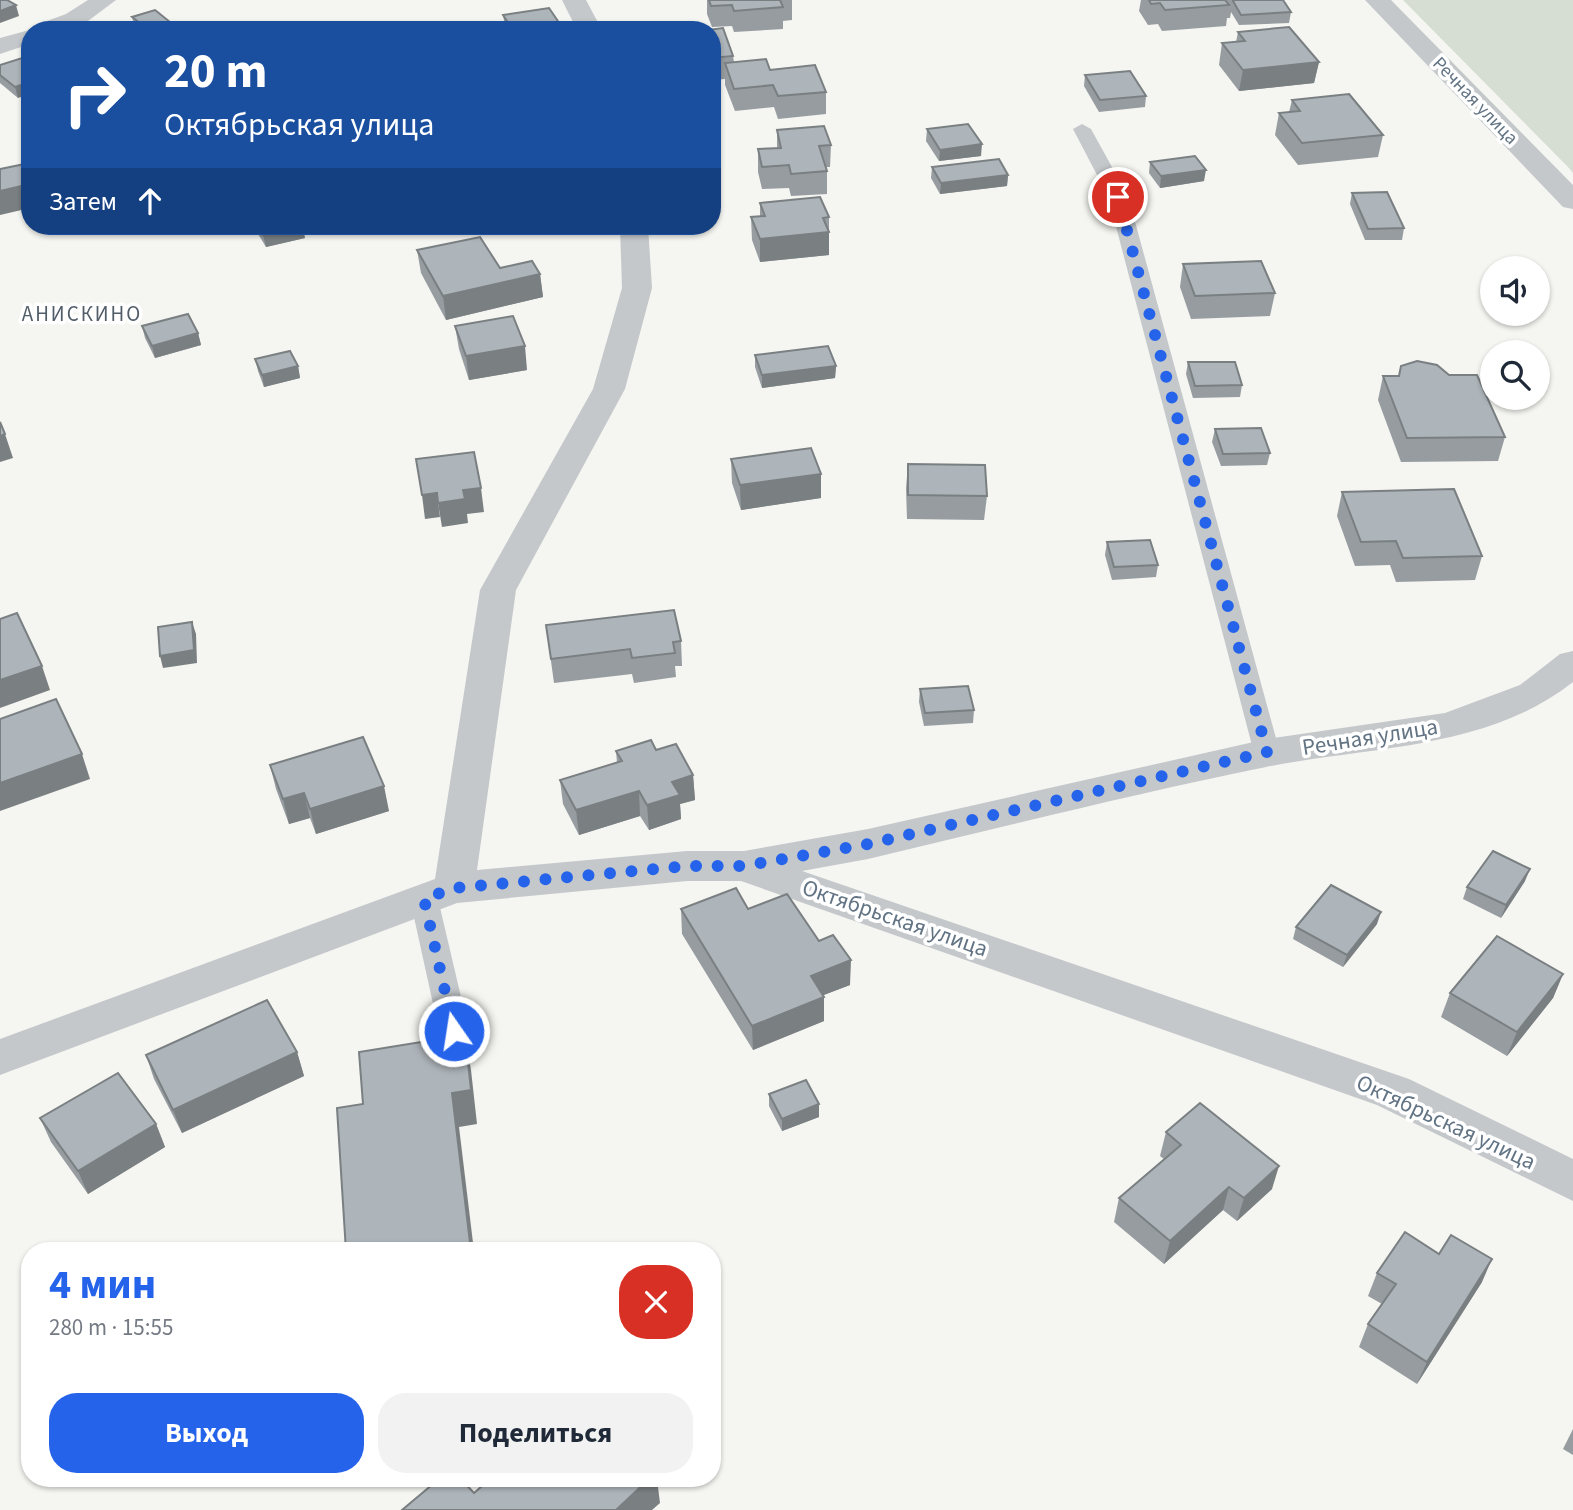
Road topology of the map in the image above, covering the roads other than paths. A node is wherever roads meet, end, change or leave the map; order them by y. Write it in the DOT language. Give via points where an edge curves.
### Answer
graph roads {
  1 [pos="104,0"];
  2 [pos="574,0"];
  3 [pos="1377,0"];
  4 [pos="70,21"];
  5 [pos="585,21"];
  6 [pos="21,39"];
  7 [pos="0,47"];
  8 [pos="1082,128"];
  9 [pos="1573,201"];
  10 [pos="634,235"];
  11 [pos="1573,663"];
  12 [pos="1267,752"];
  13 [pos="743,866"];
  14 [pos="439,894"];
  15 [pos="454,1031"];
  16 [pos="0,1056"];
  17 [pos="1573,1181"];
  1 -- 4 [label="street"];
  2 -- 5 [label="street"];
  3 -- 9 [label="street, Речная улица"];
  6 -- 7 [label="street"];
  8 -- 12 [label="lane" via="1118,197"];
  10 -- 14 [label="street" via="637,288 609,389 498,590"];
  11 -- 12 [label="street, Речная улица" via="1533,694 1450,725"];
  12 -- 13 [label="street, Речная улица" via="868,844"];
  13 -- 14 [label="street, Октябрьская улица" via="687,866"];
  13 -- 17 [label="street, Октябрьская улица" via="1393,1092"];
  14 -- 15 [label="lane"];
  14 -- 16 [label="street, Октябрьская улица"];
}
